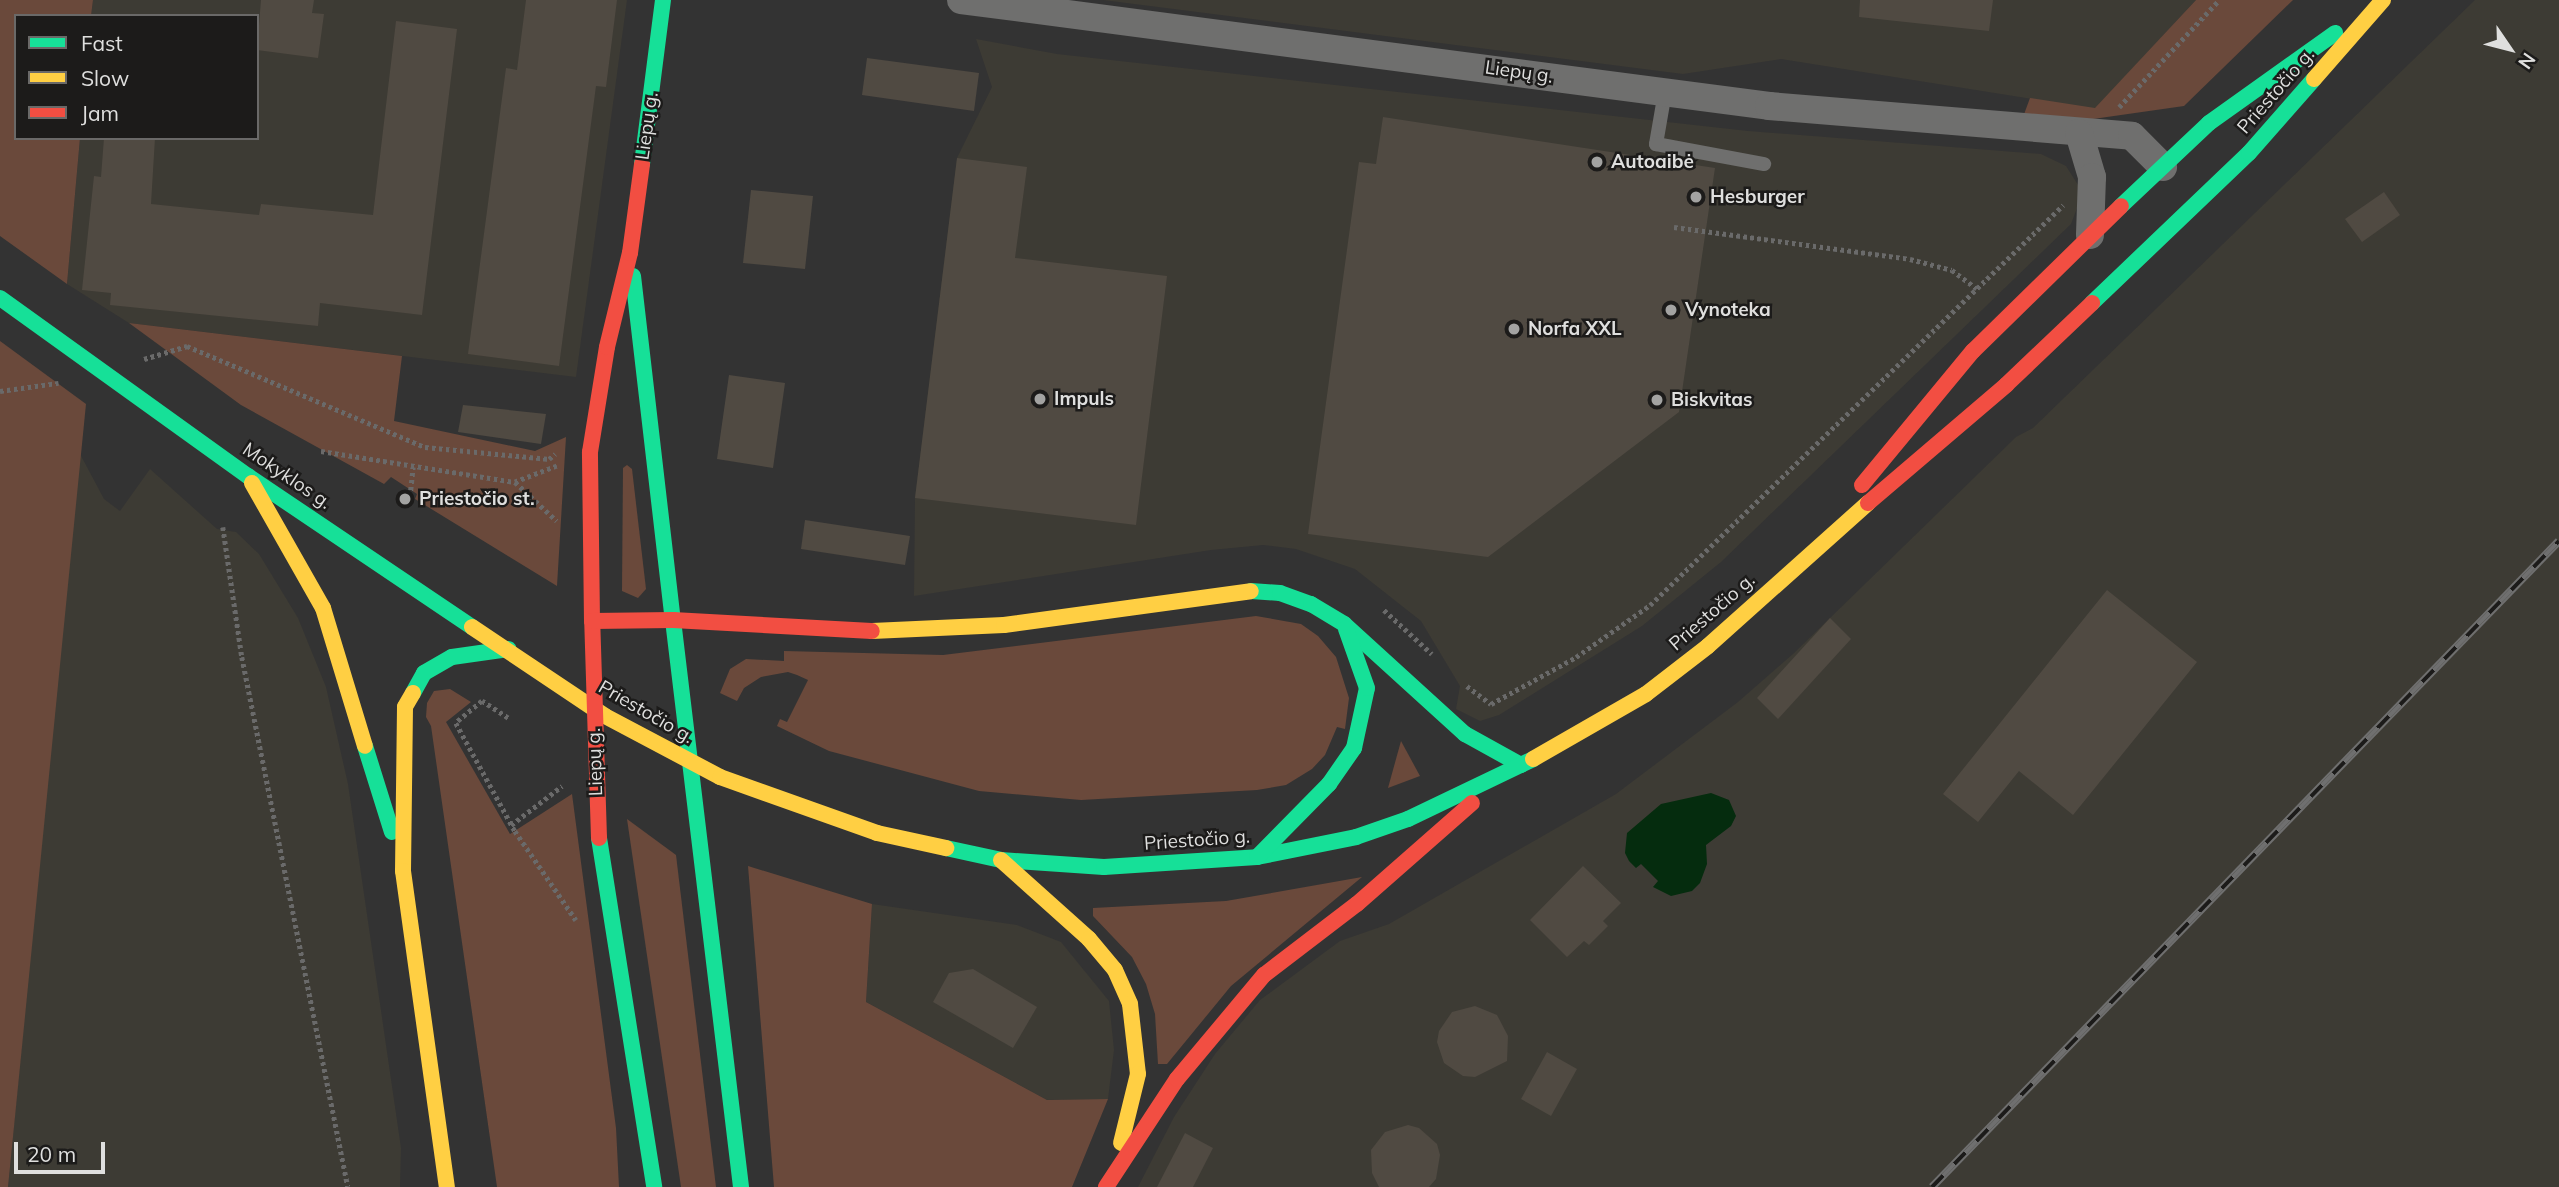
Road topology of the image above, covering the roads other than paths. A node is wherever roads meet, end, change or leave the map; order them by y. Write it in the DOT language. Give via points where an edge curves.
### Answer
graph roads {
  1 [pos="663,0"];
  2 [pos="961,0"];
  3 [pos="2382,0"];
  4 [pos="1665,92"];
  5 [pos="2079,133"];
  6 [pos="1764,164"];
  7 [pos="2167,172"];
  8 [pos="2090,235"];
  9 [pos="630,253"];
  10 [pos="0,298"];
  11 [pos="248,476"];
  12 [pos="1796,565"];
  13 [pos="673,620"];
  14 [pos="592,621"];
  15 [pos="1344,624"];
  16 [pos="508,649"];
  17 [pos="555,681"];
  18 [pos="1521,765"];
  19 [pos="1500,778"];
  20 [pos="1257,857"];
  21 [pos="1000,860"];
  22 [pos="403,871"];
  23 [pos="1109,1181"];
  24 [pos="447,1187"];
  25 [pos="654,1187"];
  26 [pos="741,1187"];
  1 -- 9 [label="main road, Liepų g."];
  2 -- 4 [label="street, Liepų g."];
  3 -- 7 [label="main road, Priestočio g." via="2209,123"];
  3 -- 12 [label="main road, Priestočio g." via="2249,153 2191,200 2006,386"];
  4 -- 5 [label="street, Liepų g."];
  4 -- 6 [label="lane" via="1656,144"];
  5 -- 7 [label="street, Liepų g." via="2132,136"];
  5 -- 8 [label="street" via="2092,177"];
  7 -- 8 [label="main road, Priestočio g."];
  8 -- 12 [label="main road, Priestočio g." via="1973,351"];
  9 -- 13 [label="main road, Liepų g."];
  9 -- 14 [label="main road, Liepų g." via="590,452"];
  10 -- 11 [label="main road, Mokyklos g."];
  11 -- 16 [label="main road, Mokyklos g."];
  11 -- 22 [label="main road" via="323,608"];
  12 -- 18 [label="main road, Priestočio g." via="1709,646 1646,694"];
  13 -- 14 [label="main road"];
  13 -- 15 [label="main road" via="902,633 1004,625 1247,592 1280,593 1311,604"];
  13 -- 26 [label="main road, Liepų g."];
  14 -- 25 [label="main road, Liepų g." via="593,762 599,837"];
  15 -- 18 [label="main road" via="1465,734"];
  15 -- 20 [label="main road" via="1367,688 1354,748 1329,784"];
  16 -- 17 [label="main road, Mokyklos g."];
  16 -- 22 [label="main road" via="452,657 424,673 405,707"];
  17 -- 21 [label="main road, Priestočio g." via="653,744 720,777 927,847"];
  18 -- 19 [label="main road, Priestočio g."];
  19 -- 20 [label="main road, Priestočio g." via="1356,837"];
  19 -- 23 [label="main road" via="1357,904 1264,975 1177,1079"];
  20 -- 21 [label="main road, Priestočio g." via="1104,867"];
  21 -- 23 [label="main road" via="1089,939 1115,970 1130,1004 1138,1074"];
  22 -- 24 [label="main road"];
}
